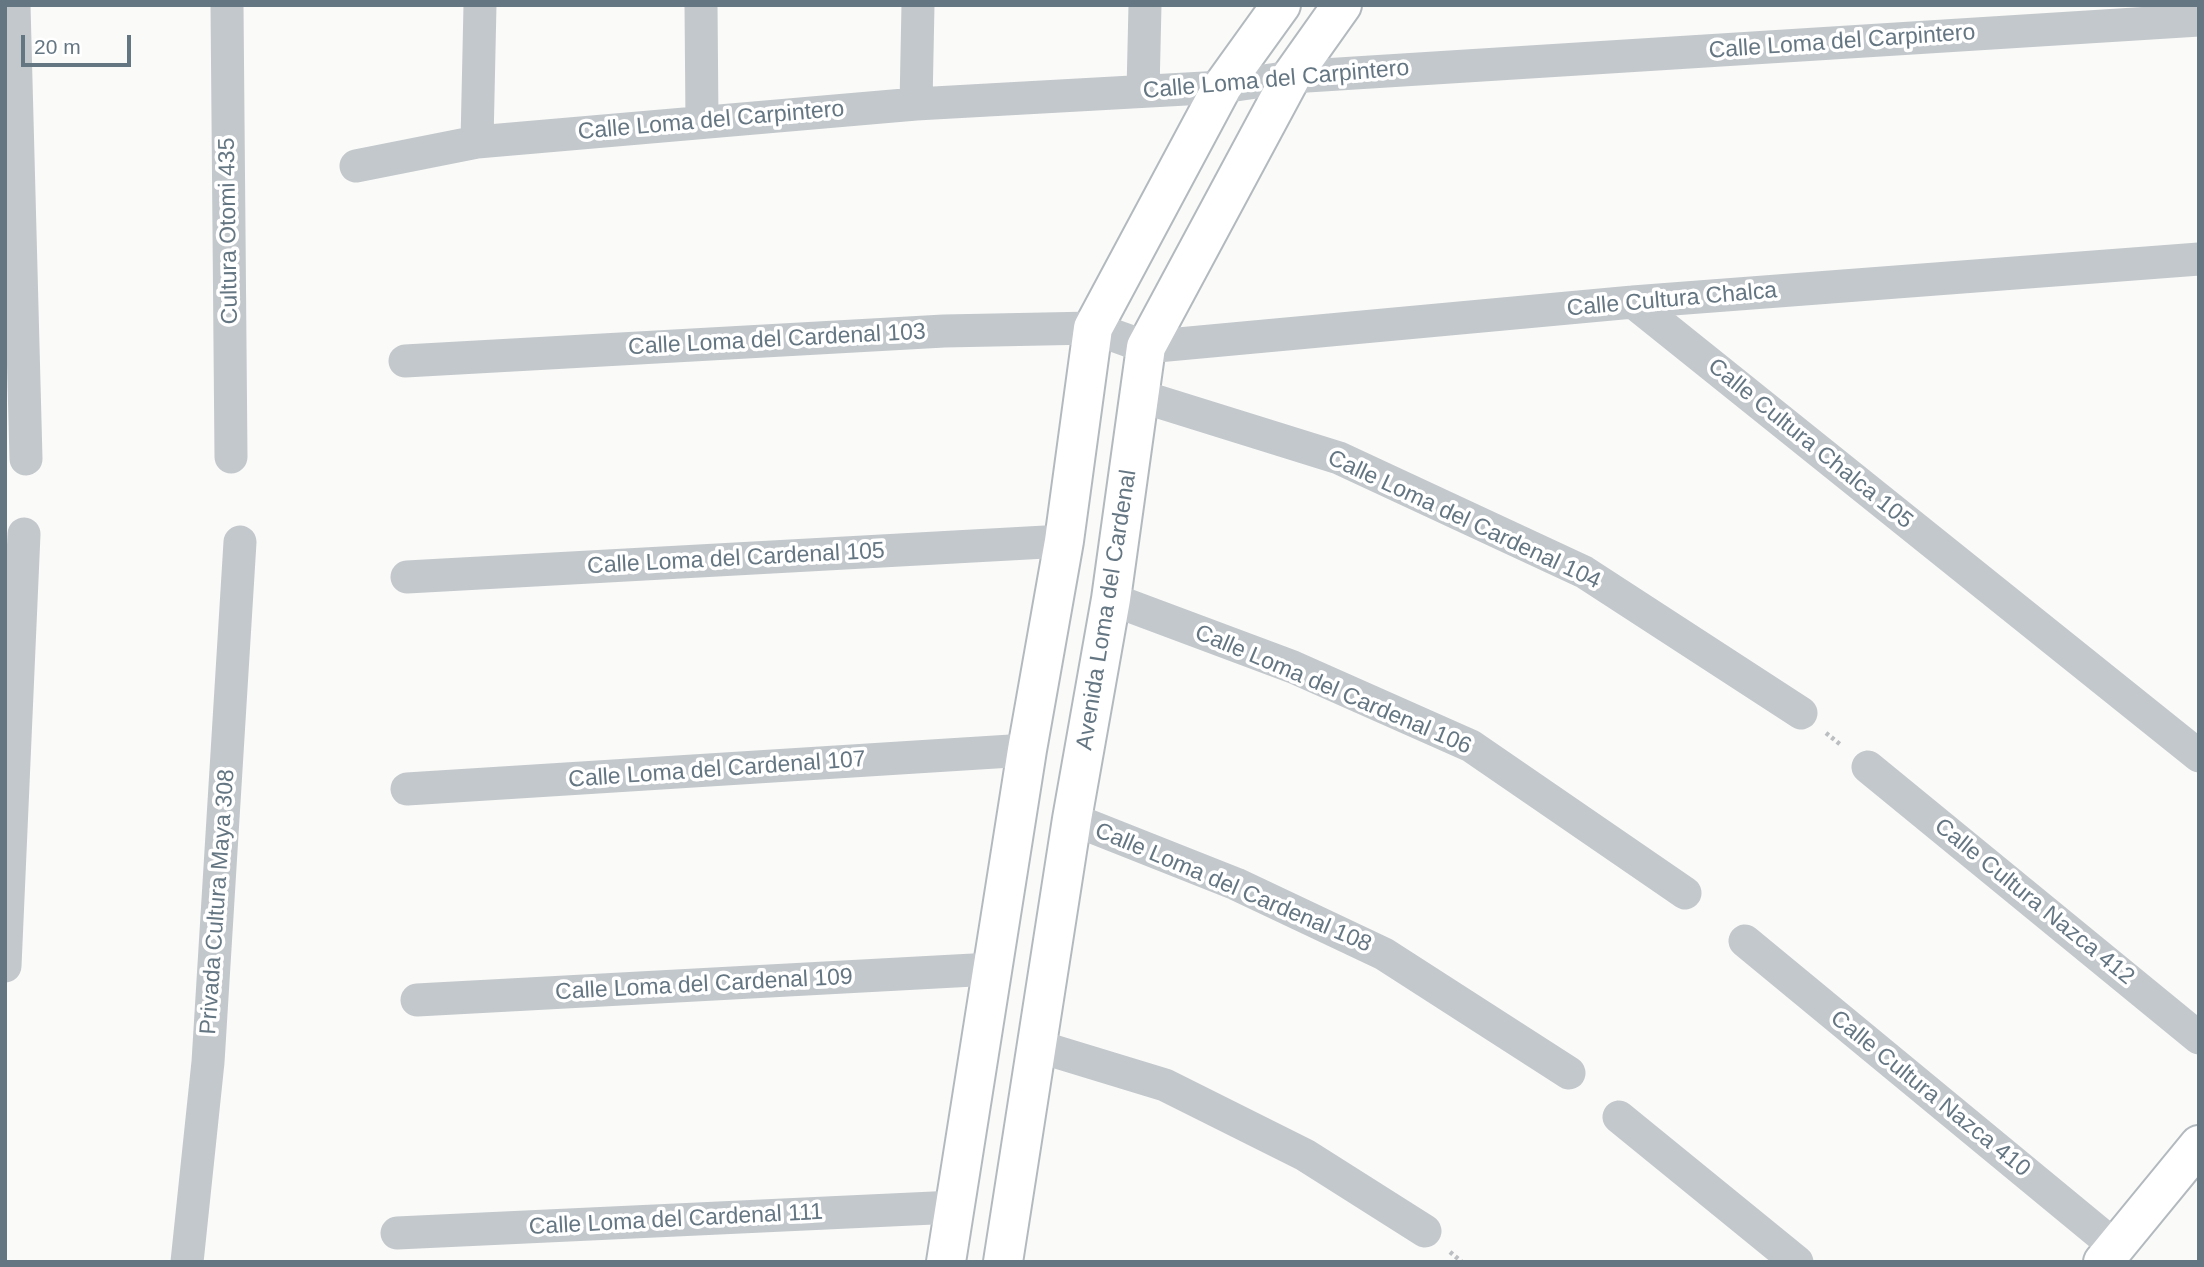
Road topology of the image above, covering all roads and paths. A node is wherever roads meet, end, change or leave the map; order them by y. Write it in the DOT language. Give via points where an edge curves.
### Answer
graph roads {
  1 [pos="14,5"];
  2 [pos="227,5"];
  3 [pos="480,5"];
  4 [pos="701,5"];
  5 [pos="918,5"];
  6 [pos="1145,5"];
  7 [pos="1281,5"];
  8 [pos="1342,5"];
  9 [pos="2199,20"];
  10 [pos="1291,77"];
  11 [pos="1222,87"];
  12 [pos="1143,92"];
  13 [pos="916,104"];
  14 [pos="702,121"];
  15 [pos="477,142"];
  16 [pos="356,166"];
  17 [pos="2199,259"];
  18 [pos="1633,302"];
  19 [pos="1093,328"];
  20 [pos="1146,347"];
  21 [pos="405,361"];
  22 [pos="1140,396"];
  23 [pos="231,457"];
  24 [pos="26,459"];
  25 [pos="24,534"];
  26 [pos="1064,541"];
  27 [pos="240,542"];
  28 [pos="407,577"];
  29 [pos="1111,599"];
  30 [pos="1801,713"];
  31 [pos="1027,750"];
  32 [pos="2199,756"];
  33 [pos="1868,767"];
  34 [pos="407,789"];
  35 [pos="1072,819"];
  36 [pos="1685,893"];
  37 [pos="1745,941"];
  38 [pos="5,966"];
  39 [pos="992,969"];
  40 [pos="417,1000"];
  41 [pos="2199,1038"];
  42 [pos="1037,1045"];
  43 [pos="1569,1073"];
  44 [pos="1619,1117"];
  45 [pos="2199,1145"];
  46 [pos="955,1207"];
  47 [pos="1425,1231"];
  48 [pos="397,1233"];
  49 [pos="2110,1254"];
  50 [pos="1009,1259"];
  51 [pos="187,1262"];
  52 [pos="946,1262"];
  53 [pos="1797,1262"];
  1 -- 24 [label="street"];
  2 -- 23 [label="street, Cultura Otomi 435"];
  3 -- 15 [label="street"];
  4 -- 14 [label="street"];
  5 -- 13 [label="street"];
  6 -- 12 [label="street"];
  7 -- 11 [label="street"];
  8 -- 10 [label="street, Avenida Loma del Cardenal"];
  9 -- 10 [label="street, Calle Loma del Carpintero"];
  10 -- 11 [label="street, Calle Loma del Carpintero"];
  10 -- 20 [label="street, Avenida Loma del Cardenal"];
  11 -- 12 [label="street, Calle Loma del Carpintero"];
  11 -- 19 [label="street"];
  12 -- 13 [label="street, Calle Loma del Carpintero"];
  13 -- 14 [label="street, Calle Loma del Carpintero"];
  14 -- 15 [label="street, Calle Loma del Carpintero"];
  15 -- 16 [label="street, Calle Loma del Carpintero"];
  17 -- 18 [label="street, Calle Cultura Chalca"];
  18 -- 20 [label="street, Calle Cultura Chalca"];
  18 -- 32 [label="street, Calle Cultura Chalca 105"];
  19 -- 20 [label="street, Calle Loma del Cardenal 103"];
  19 -- 21 [label="street, Calle Loma del Cardenal 103" via="944,331"];
  19 -- 26 [label="street"];
  20 -- 22 [label="street, Avenida Loma del Cardenal"];
  22 -- 29 [label="street, Avenida Loma del Cardenal"];
  22 -- 30 [label="street, Calle Loma del Cardenal 104" via="1339,458 1584,572"];
  25 -- 38 [label="street"];
  26 -- 28 [label="street, Calle Loma del Cardenal 105"];
  26 -- 31 [label="street"];
  27 -- 51 [label="street, Privada Cultura Maya 308" via="208,1062"];
  29 -- 35 [label="street, Avenida Loma del Cardenal"];
  29 -- 36 [label="street, Calle Loma del Cardenal 106" via="1293,667 1471,746"];
  30 -- 33 [label="path"];
  31 -- 34 [label="street, Calle Loma del Cardenal 107"];
  31 -- 39 [label="street"];
  33 -- 41 [label="street, Calle Cultura Nazca 412"];
  35 -- 42 [label="street, Avenida Loma del Cardenal"];
  35 -- 43 [label="street, Calle Loma del Cardenal 108" via="1236,884 1384,954"];
  37 -- 49 [label="street, Calle Cultura Nazca 410"];
  39 -- 40 [label="street, Calle Loma del Cardenal 109"];
  39 -- 46 [label="street"];
  42 -- 47 [label="street" via="1165,1085 1305,1156"];
  42 -- 50 [label="street, Avenida Loma del Cardenal"];
  44 -- 53 [label="street"];
  45 -- 49 [label="street"];
  46 -- 48 [label="street, Calle Loma del Cardenal 111"];
  46 -- 52 [label="street"];
}
